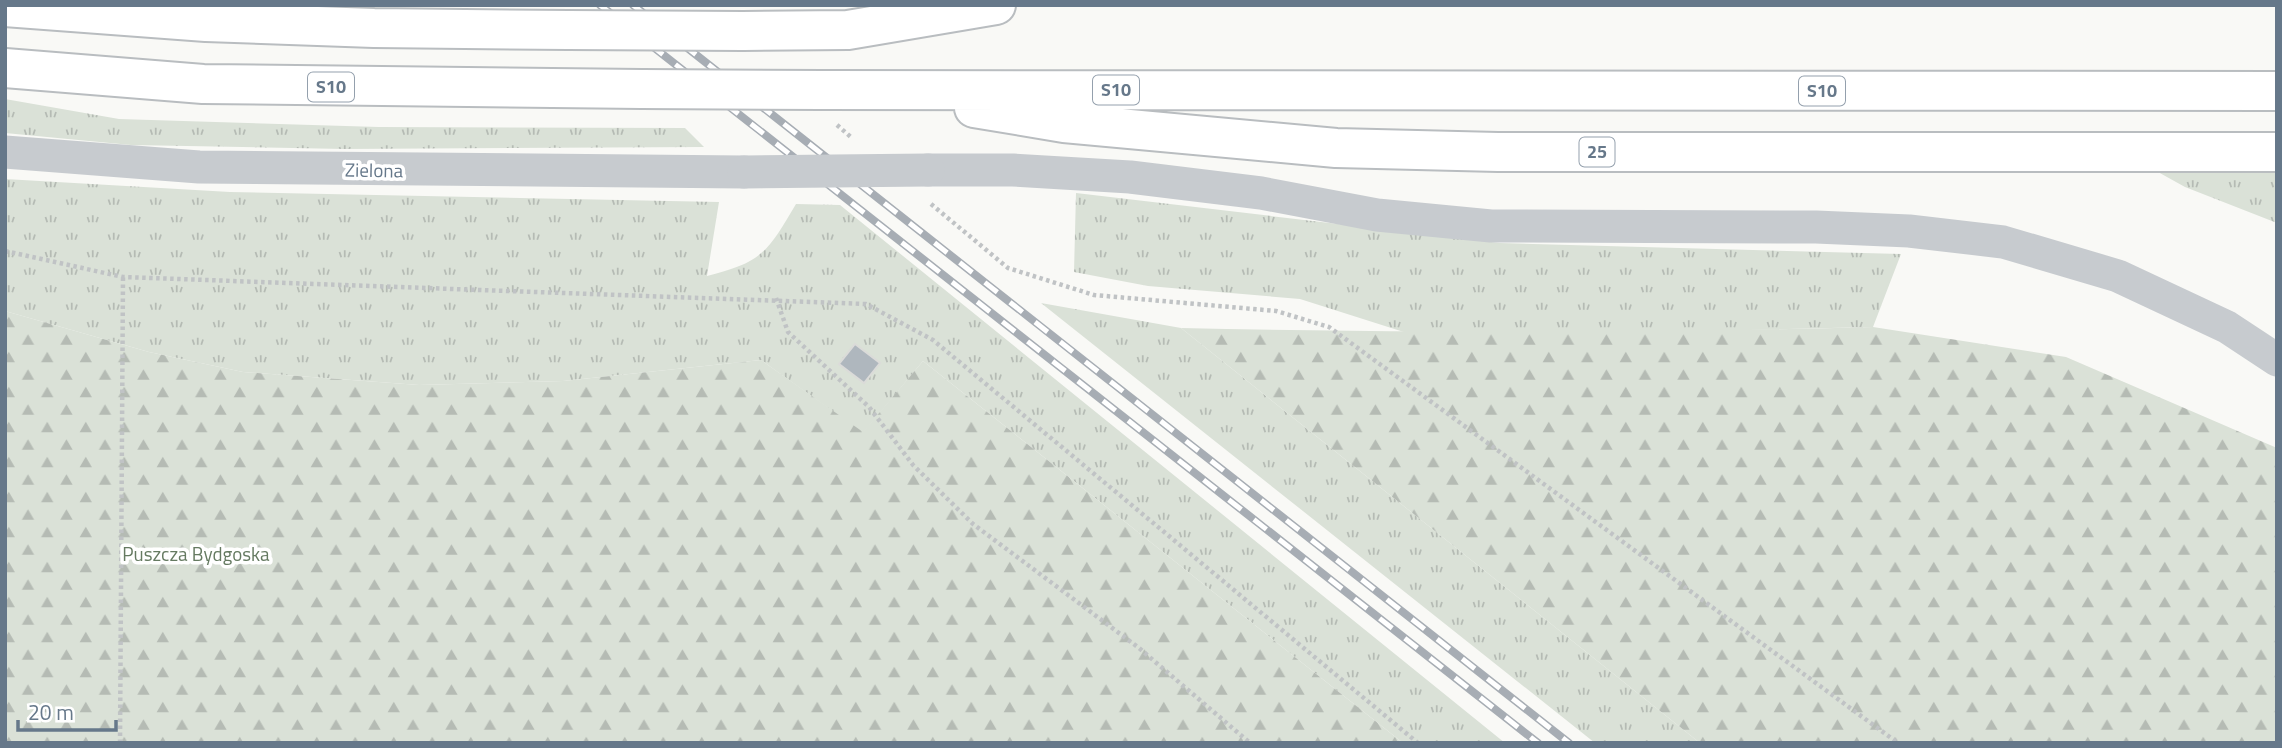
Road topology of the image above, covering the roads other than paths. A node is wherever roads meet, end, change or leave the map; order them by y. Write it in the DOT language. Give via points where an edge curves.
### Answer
graph roads {
  1 [pos="996,5"];
  2 [pos="5,7"];
  3 [pos="5,68"];
  4 [pos="865,90"];
  5 [pos="2277,91"];
  6 [pos="5,152"];
  7 [pos="2277,152"];
  8 [pos="2277,360"];
  1 -- 2 [label="highway, bridge" via="848,30 743,31 234,23"];
  3 -- 4 [label="highway, S10, bridge" via="203,84"];
  4 -- 5 [label="highway, S10"];
  4 -- 7 [label="highway, 25" via="1064,123 1336,148"];
  6 -- 8 [label="street, Zielona, bridge" via="200,167 744,173 1013,170 1130,177 1261,193 1377,215 1491,226 1909,231 2003,242 2118,276 2227,327"];
}
